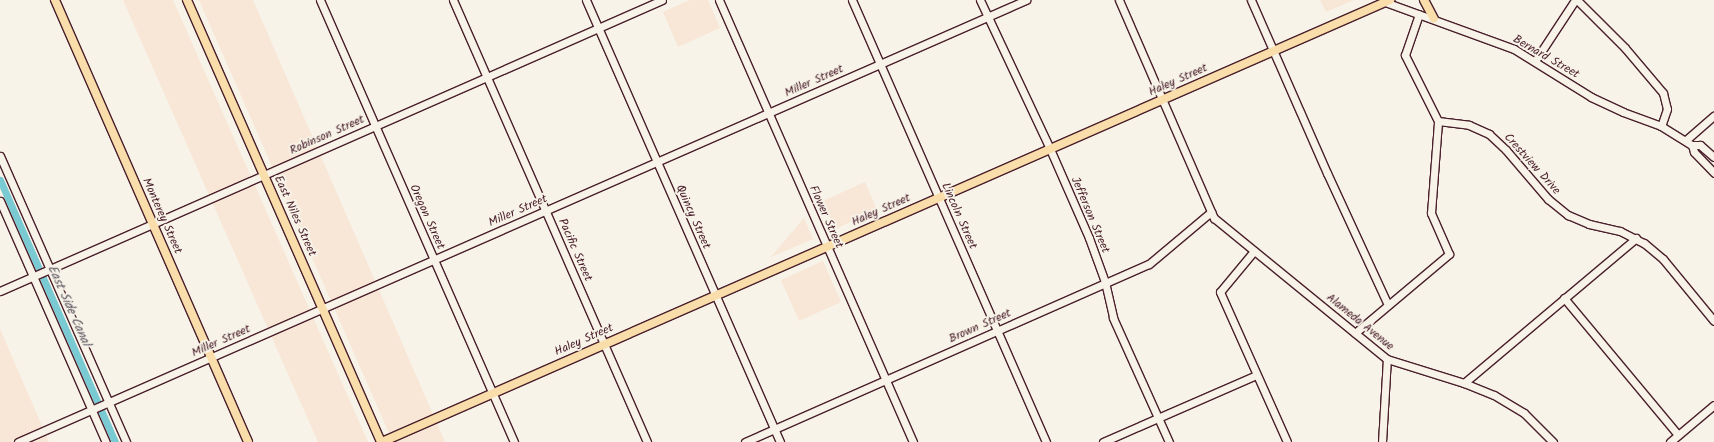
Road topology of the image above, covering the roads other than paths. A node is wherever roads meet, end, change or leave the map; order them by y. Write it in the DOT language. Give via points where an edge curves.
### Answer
graph roads {
  1 [pos="55,0"];
  2 [pos="187,0"];
  3 [pos="320,0"];
  4 [pos="453,0"];
  5 [pos="586,0"];
  6 [pos="662,0"];
  7 [pos="719,0"];
  8 [pos="852,0"];
  9 [pos="980,0"];
  10 [pos="1026,0"];
  11 [pos="1118,0"];
  12 [pos="1252,0"];
  13 [pos="1424,0"];
  14 [pos="1576,0"];
  15 [pos="1387,1"];
  16 [pos="1419,14"];
  17 [pos="988,17"];
  18 [pos="1434,20"];
  19 [pos="598,28"];
  20 [pos="1274,51"];
  21 [pos="1535,61"];
  22 [pos="880,64"];
  23 [pos="487,77"];
  24 [pos="1162,99"];
  25 [pos="768,113"];
  26 [pos="1714,116"];
  27 [pos="1438,121"];
  28 [pos="376,126"];
  29 [pos="1661,126"];
  30 [pos="1686,140"];
  31 [pos="1692,145"];
  32 [pos="1050,149"];
  33 [pos="0,156"];
  34 [pos="1714,158"];
  35 [pos="657,162"];
  36 [pos="1714,173"];
  37 [pos="264,175"];
  38 [pos="939,197"];
  39 [pos="0,201"];
  40 [pos="546,211"];
  41 [pos="1211,212"];
  42 [pos="153,224"];
  43 [pos="1636,238"];
  44 [pos="827,246"];
  45 [pos="1254,251"];
  46 [pos="434,260"];
  47 [pos="50,269"];
  48 [pos="33,276"];
  49 [pos="1105,282"];
  50 [pos="0,291"];
  51 [pos="716,295"];
  52 [pos="1564,298"];
  53 [pos="1388,305"];
  54 [pos="323,308"];
  55 [pos="1714,321"];
  56 [pos="998,330"];
  57 [pos="1355,333"];
  58 [pos="604,344"];
  59 [pos="211,357"];
  60 [pos="1387,359"];
  61 [pos="1256,375"];
  62 [pos="886,380"];
  63 [pos="1464,383"];
  64 [pos="493,393"];
  65 [pos="108,402"];
  66 [pos="1714,405"];
  67 [pos="92,410"];
  68 [pos="1159,418"];
  69 [pos="774,429"];
  70 [pos="1678,435"];
  71 [pos="18,442"];
  72 [pos="106,442"];
  73 [pos="126,442"];
  74 [pos="248,442"];
  75 [pos="382,442"];
  76 [pos="514,442"];
  77 [pos="647,442"];
  78 [pos="745,442"];
  79 [pos="780,442"];
  80 [pos="913,442"];
  81 [pos="1046,442"];
  82 [pos="1103,442"];
  83 [pos="1169,442"];
  84 [pos="1287,442"];
  85 [pos="1382,442"];
  86 [pos="1553,442"];
  87 [pos="1670,442"];
  1 -- 42 [label="main road, Monterey Street"];
  2 -- 37 [label="main road, East Niles Street"];
  3 -- 28 [label="street, Oregon Street"];
  4 -- 23 [label="street, Pacific Street"];
  5 -- 19 [label="street, Quincy Street"];
  6 -- 19 [label="street, Robinson Street"];
  7 -- 25 [label="street, Flower Street"];
  8 -- 22 [label="street, Lincoln Street"];
  9 -- 17 [label="street, Jefferson Street"];
  10 -- 17 [label="street, Miller Street"];
  11 -- 24 [label="street, Alameda Avenue"];
  12 -- 20 [label="street"];
  13 -- 18 [label="main road"];
  14 -- 21 [label="street"];
  14 -- 29 [label="street" via="1626,48 1663,92 1667,109"];
  15 -- 16 [label="street, Bernard Street"];
  15 -- 20 [label="main road, Haley Street"];
  16 -- 18 [label="street, Bernard Street"];
  16 -- 27 [label="street" via="1406,54"];
  17 -- 22 [label="street, Miller Street"];
  17 -- 32 [label="street, Jefferson Street"];
  18 -- 21 [label="street, Bernard Street" via="1514,49"];
  19 -- 23 [label="street, Robinson Street"];
  19 -- 35 [label="street, Quincy Street"];
  20 -- 24 [label="main road, Haley Street"];
  20 -- 53 [label="street"];
  21 -- 29 [label="street, Bernard Street" via="1605,104"];
  22 -- 25 [label="street, Miller Street"];
  22 -- 38 [label="street, Lincoln Street"];
  23 -- 28 [label="street, Robinson Street"];
  23 -- 40 [label="street, Pacific Street"];
  24 -- 32 [label="main road, Haley Street"];
  24 -- 41 [label="street, Alameda Avenue"];
  25 -- 35 [label="street, Miller Street"];
  25 -- 44 [label="street, Flower Street"];
  26 -- 30 [label="street"];
  27 -- 43 [label="street, Crestview Drive" via="1470,126 1489,134 1548,199 1568,215"];
  27 -- 53 [label="street" via="1431,213 1449,254"];
  28 -- 37 [label="street, Robinson Street"];
  28 -- 46 [label="street, Oregon Street"];
  29 -- 30 [label="street, Bernard Street"];
  30 -- 31 [label="street, Bernard Street"];
  31 -- 34 [label="street, Bernard Street" via="1700,145"];
  31 -- 36 [label="street, Bernard Street" via="1694,152"];
  32 -- 38 [label="main road, Haley Street"];
  32 -- 49 [label="street, Jefferson Street"];
  33 -- 47 [label="street"];
  35 -- 40 [label="street, Miller Street"];
  35 -- 51 [label="street, Quincy Street"];
  37 -- 42 [label="street, Robinson Street"];
  37 -- 54 [label="main road, East Niles Street"];
  38 -- 44 [label="main road, Haley Street"];
  38 -- 56 [label="street, Lincoln Street"];
  39 -- 48 [label="street"];
  40 -- 46 [label="street, Miller Street"];
  40 -- 58 [label="street, Pacific Street"];
  41 -- 45 [label="street, Alameda Avenue" via="1214,218"];
  41 -- 49 [label="street, Brown Street" via="1149,264"];
  42 -- 47 [label="street, Robinson Street"];
  42 -- 59 [label="main road, Monterey Street"];
  43 -- 52 [label="street"];
  43 -- 55 [label="street, Crestview Drive" via="1663,259"];
  44 -- 51 [label="main road, Haley Street"];
  44 -- 62 [label="street, Flower Street"];
  45 -- 57 [label="street, Alameda Avenue"];
  45 -- 61 [label="street" via="1220,292"];
  46 -- 54 [label="street, Miller Street"];
  46 -- 64 [label="street, Oregon Street"];
  47 -- 48 [label="street, Robinson Street"];
  47 -- 65 [label="street"];
  48 -- 50 [label="street, Robinson Street"];
  48 -- 67 [label="street"];
  49 -- 56 [label="street, Brown Street"];
  49 -- 68 [label="street, Jefferson Street" via="1113,318"];
  51 -- 58 [label="main road, Haley Street"];
  51 -- 69 [label="street, Quincy Street"];
  52 -- 63 [label="street"];
  52 -- 70 [label="street"];
  53 -- 57 [label="street"];
  54 -- 59 [label="street, Miller Street"];
  54 -- 75 [label="main road, East Niles Street"];
  56 -- 62 [label="street, Brown Street"];
  56 -- 81 [label="street, Lincoln Street"];
  57 -- 60 [label="street, Alameda Avenue"];
  58 -- 64 [label="main road, Haley Street"];
  58 -- 77 [label="street, Pacific Street"];
  59 -- 65 [label="street, Miller Street"];
  59 -- 74 [label="main road, Monterey Street"];
  60 -- 63 [label="street, Alameda Avenue"];
  60 -- 85 [label="street"];
  61 -- 68 [label="street"];
  61 -- 84 [label="street"];
  62 -- 69 [label="street, Brown Street"];
  62 -- 80 [label="street, Flower Street"];
  63 -- 86 [label="street, Alameda Avenue" via="1511,404"];
  64 -- 75 [label="main road, Haley Street"];
  64 -- 76 [label="street, Oregon Street"];
  65 -- 67 [label="street, Miller Street"];
  65 -- 73 [label="street"];
  66 -- 70 [label="street"];
  67 -- 71 [label="street, Miller Street"];
  67 -- 72 [label="street"];
  68 -- 82 [label="street"];
  68 -- 83 [label="street, Jefferson Street"];
  69 -- 78 [label="street, Brown Street"];
  69 -- 79 [label="street, Quincy Street"];
  70 -- 87 [label="street"];
}
